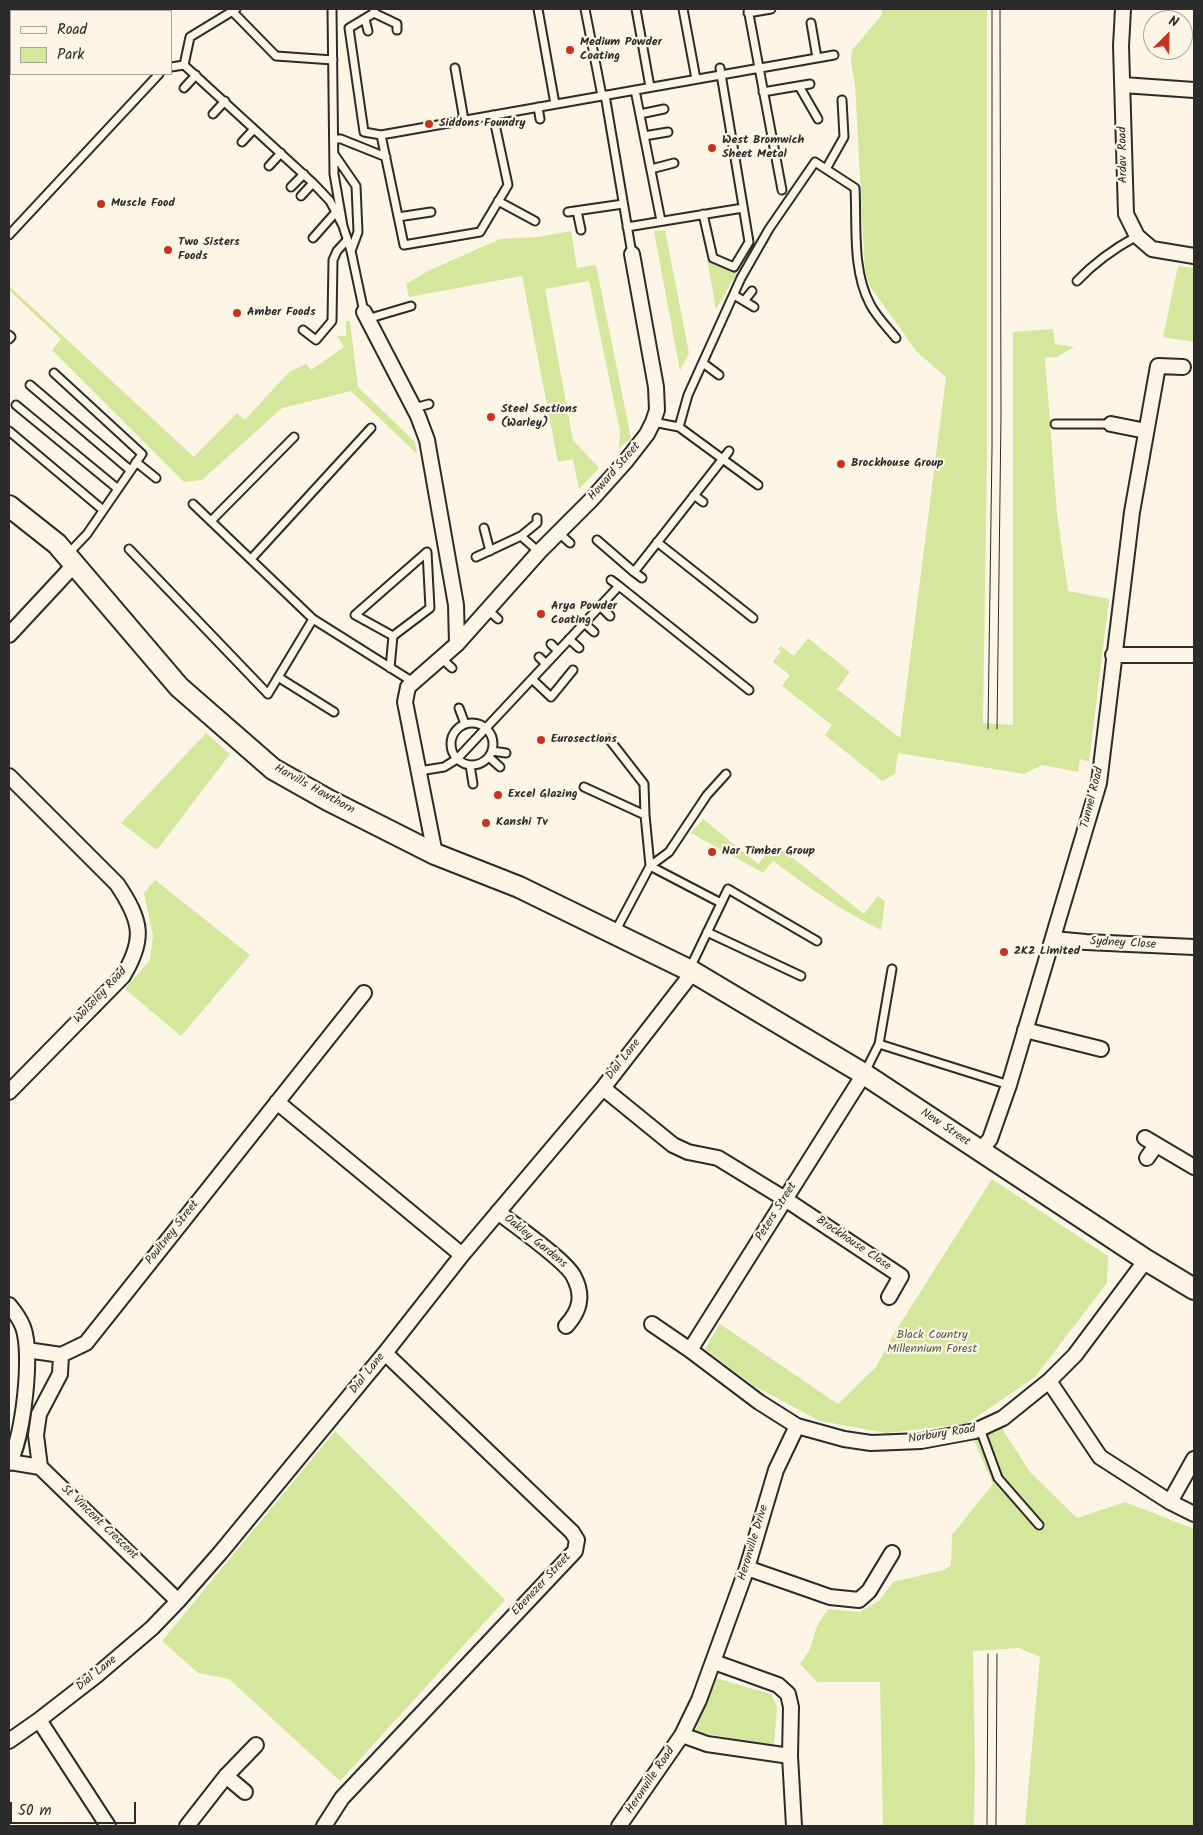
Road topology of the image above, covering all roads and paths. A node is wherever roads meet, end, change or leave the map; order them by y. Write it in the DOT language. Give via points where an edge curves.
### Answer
graph roads {
  1 [pos="332,9"];
  2 [pos="538,9"];
  3 [pos="636,9"];
  4 [pos="683,9"];
  5 [pos="772,9"];
  6 [pos="1123,9"];
  7 [pos="234,10"];
  8 [pos="374,11"];
  9 [pos="748,11"];
  10 [pos="589,12"];
  11 [pos="365,19"];
  12 [pos="811,23"];
  13 [pos="397,30"];
  14 [pos="368,31"];
  15 [pos="834,55"];
  16 [pos="817,58"];
  17 [pos="333,60"];
  18 [pos="184,65"];
  19 [pos="172,67"];
  20 [pos="455,68"];
  21 [pos="758,68"];
  22 [pos="721,72"];
  23 [pos="158,75"];
  24 [pos="196,75"];
  25 [pos="696,79"];
  26 [pos="810,84"];
  27 [pos="1123,85"];
  28 [pos="799,86"];
  29 [pos="650,87"];
  30 [pos="184,88"];
  31 [pos="635,90"];
  32 [pos="1194,90"];
  33 [pos="763,92"];
  34 [pos="603,96"];
  35 [pos="842,100"];
  36 [pos="225,101"];
  37 [pos="555,104"];
  38 [pos="538,107"];
  39 [pos="664,109"];
  40 [pos="213,114"];
  41 [pos="640,114"];
  42 [pos="493,115"];
  43 [pos="540,119"];
  44 [pos="818,119"];
  45 [pos="464,120"];
  46 [pos="254,129"];
  47 [pos="107,130"];
  48 [pos="668,132"];
  49 [pos="381,135"];
  50 [pos="114,136"];
  51 [pos="644,136"];
  52 [pos="334,138"];
  53 [pos="242,142"];
  54 [pos="281,153"];
  55 [pos="334,153"];
  56 [pos="386,156"];
  57 [pos="674,163"];
  58 [pos="269,166"];
  59 [pos="651,169"];
  60 [pos="826,169"];
  61 [pos="304,174"];
  62 [pos="313,183"];
  63 [pos="292,187"];
  64 [pos="782,190"];
  65 [pos="301,196"];
  66 [pos="498,201"];
  67 [pos="623,204"];
  68 [pos="743,208"];
  69 [pos="577,211"];
  70 [pos="336,212"];
  71 [pos="431,212"];
  72 [pos="568,212"];
  73 [pos="703,214"];
  74 [pos="778,216"];
  75 [pos="398,217"];
  76 [pos="681,218"];
  77 [pos="535,221"];
  78 [pos="661,221"];
  79 [pos="786,222"];
  80 [pos="343,226"];
  81 [pos="627,227"];
  82 [pos="683,227"];
  83 [pos="581,230"];
  84 [pos="9,235"];
  85 [pos="1137,236"];
  86 [pos="313,238"];
  87 [pos="347,240"];
  88 [pos="351,251"];
  89 [pos="632,254"];
  90 [pos="1194,256"];
  91 [pos="1077,281"];
  92 [pos="752,291"];
  93 [pos="734,294"];
  94 [pos="744,301"];
  95 [pos="411,306"];
  96 [pos="754,307"];
  97 [pos="365,316"];
  98 [pos="303,330"];
  99 [pos="9,335"];
  100 [pos="896,338"];
  101 [pos="9,339"];
  102 [pos="703,363"];
  103 [pos="1183,367"];
  104 [pos="54,373"];
  105 [pos="719,375"];
  106 [pos="30,385"];
  107 [pos="429,404"];
  108 [pos="16,405"];
  109 [pos="414,408"];
  110 [pos="653,422"];
  111 [pos="1055,424"];
  112 [pos="1111,424"];
  113 [pos="679,427"];
  114 [pos="371,428"];
  115 [pos="9,431"];
  116 [pos="1146,431"];
  117 [pos="294,437"];
  118 [pos="728,450"];
  119 [pos="723,458"];
  120 [pos="136,462"];
  121 [pos="130,470"];
  122 [pos="156,478"];
  123 [pos="758,484"];
  124 [pos="118,489"];
  125 [pos="694,495"];
  126 [pos="703,502"];
  127 [pos="193,504"];
  128 [pos="9,506"];
  129 [pos="104,510"];
  130 [pos="537,518"];
  131 [pos="212,521"];
  132 [pos="484,528"];
  133 [pos="559,533"];
  134 [pos="522,536"];
  135 [pos="597,540"];
  136 [pos="657,542"];
  137 [pos="570,543"];
  138 [pos="129,549"];
  139 [pos="490,551"];
  140 [pos="539,552"];
  141 [pos="476,557"];
  142 [pos="71,559"];
  143 [pos="251,559"];
  144 [pos="634,572"];
  145 [pos="642,578"];
  146 [pos="611,580"];
  147 [pos="619,586"];
  148 [pos="600,606"];
  149 [pos="610,616"];
  150 [pos="753,618"];
  151 [pos="313,619"];
  152 [pos="584,623"];
  153 [pos="594,632"];
  154 [pos="9,635"];
  155 [pos="393,636"];
  156 [pos="569,640"];
  157 [pos="457,644"];
  158 [pos="551,644"];
  159 [pos="579,648"];
  160 [pos="558,651"];
  161 [pos="1114,655"];
  162 [pos="1194,656"];
  163 [pos="539,657"];
  164 [pos="441,658"];
  165 [pos="546,664"];
  166 [pos="390,668"];
  167 [pos="452,668"];
  168 [pos="572,670"];
  169 [pos="278,677"];
  170 [pos="532,679"];
  171 [pos="413,682"];
  172 [pos="748,690"];
  173 [pos="512,700"];
  174 [pos="518,707"];
  175 [pos="459,708"];
  176 [pos="503,710"];
  177 [pos="334,712"];
  178 [pos="509,716"];
  179 [pos="465,724"];
  180 [pos="485,728"];
  181 [pos="609,739"];
  182 [pos="506,753"];
  183 [pos="490,754"];
  184 [pos="456,760"];
  185 [pos="470,765"];
  186 [pos="500,767"];
  187 [pos="419,770"];
  188 [pos="726,774"];
  189 [pos="9,776"];
  190 [pos="473,784"];
  191 [pos="584,787"];
  192 [pos="645,815"];
  193 [pos="435,854"];
  194 [pos="650,866"];
  195 [pos="721,903"];
  196 [pos="707,932"];
  197 [pos="614,934"];
  198 [pos="1053,938"];
  199 [pos="817,941"];
  200 [pos="1194,947"];
  201 [pos="892,969"];
  202 [pos="690,971"];
  203 [pos="801,976"];
  204 [pos="364,993"];
  205 [pos="1025,1030"];
  206 [pos="879,1044"];
  207 [pos="1101,1049"];
  208 [pos="864,1074"];
  209 [pos="1009,1085"];
  210 [pos="603,1088"];
  211 [pos="9,1092"];
  212 [pos="277,1102"];
  213 [pos="980,1151"];
  214 [pos="1147,1158"];
  215 [pos="1194,1167"];
  216 [pos="785,1199"];
  217 [pos="498,1212"];
  218 [pos="462,1255"];
  219 [pos="1146,1260"];
  220 [pos="1194,1289"];
  221 [pos="890,1297"];
  222 [pos="9,1304"];
  223 [pos="652,1324"];
  224 [pos="566,1326"];
  225 [pos="27,1350"];
  226 [pos="690,1350"];
  227 [pos="385,1353"];
  228 [pos="60,1355"];
  229 [pos="1049,1381"];
  230 [pos="797,1426"];
  231 [pos="980,1429"];
  232 [pos="1194,1459"];
  233 [pos="10,1463"];
  234 [pos="40,1467"];
  235 [pos="1170,1502"];
  236 [pos="1194,1514"];
  237 [pos="1039,1525"];
  238 [pos="892,1553"];
  239 [pos="747,1568"];
  240 [pos="178,1601"];
  241 [pos="714,1662"];
  242 [pos="39,1720"];
  243 [pos="682,1735"];
  244 [pos="9,1741"];
  245 [pos="256,1745"];
  246 [pos="790,1756"];
  247 [pos="226,1776"];
  248 [pos="245,1792"];
  249 [pos="108,1826"];
  250 [pos="187,1826"];
  251 [pos="324,1826"];
  252 [pos="619,1826"];
  253 [pos="794,1826"];
  1 -- 17 [label="lane"];
  2 -- 37 [label="lane"];
  3 -- 29 [label="lane"];
  4 -- 25 [label="lane"];
  5 -- 9 [label="lane"];
  6 -- 27 [label="street, Ardav Road"];
  7 -- 17 [label="lane" via="276,56"];
  7 -- 18 [label="lane" via="190,37"];
  8 -- 11 [label="lane"];
  8 -- 13 [label="lane" via="396,24"];
  9 -- 21 [label="lane"];
  10 -- 34 [label="lane"];
  11 -- 14 [label="lane"];
  11 -- 49 [label="lane" via="350,28 364,132"];
  12 -- 16 [label="lane"];
  15 -- 16 [label="lane"];
  16 -- 21 [label="lane"];
  17 -- 52 [label="lane"];
  18 -- 19 [label="lane"];
  18 -- 24 [label="lane"];
  20 -- 45 [label="lane"];
  21 -- 22 [label="lane"];
  21 -- 33 [label="lane"];
  22 -- 25 [label="lane"];
  22 -- 68 [label="lane" via="729,145"];
  23 -- 47 [label="lane"];
  24 -- 30 [label="lane"];
  24 -- 36 [label="lane"];
  25 -- 29 [label="lane" via="674,80"];
  26 -- 28 [label="lane"];
  27 -- 32 [label="street"];
  27 -- 85 [label="street, Ardav Road" via="1126,214"];
  28 -- 33 [label="lane"];
  28 -- 44 [label="lane"];
  29 -- 31 [label="lane"];
  31 -- 34 [label="lane" via="615,90"];
  31 -- 41 [label="lane"];
  33 -- 64 [label="lane"];
  34 -- 37 [label="lane" via="580,96"];
  34 -- 67 [label="lane"];
  35 -- 60 [label="lane" via="844,137"];
  36 -- 40 [label="lane"];
  36 -- 46 [label="lane"];
  37 -- 38 [label="lane"];
  38 -- 42 [label="lane"];
  38 -- 43 [label="lane"];
  39 -- 41 [label="lane"];
  41 -- 51 [label="lane"];
  42 -- 45 [label="lane"];
  42 -- 66 [label="lane" via="508,185"];
  45 -- 49 [label="lane"];
  46 -- 53 [label="lane"];
  46 -- 54 [label="lane"];
  47 -- 50 [label="lane"];
  47 -- 84 [label="lane"];
  48 -- 51 [label="lane"];
  49 -- 56 [label="lane"];
  51 -- 59 [label="lane"];
  52 -- 55 [label="lane"];
  52 -- 56 [label="lane"];
  54 -- 58 [label="lane"];
  54 -- 61 [label="lane"];
  55 -- 80 [label="lane" via="334,174"];
  55 -- 88 [label="lane" via="356,186 358,232"];
  56 -- 75 [label="lane"];
  57 -- 59 [label="lane"];
  59 -- 78 [label="lane"];
  60 -- 74 [label="lane" via="815,162"];
  60 -- 100 [label="lane" via="855,188 858,266 863,287 870,305"];
  61 -- 62 [label="lane"];
  61 -- 63 [label="lane"];
  62 -- 65 [label="lane"];
  62 -- 70 [label="lane"];
  66 -- 75 [label="lane" via="480,232 404,245"];
  66 -- 77 [label="lane"];
  67 -- 69 [label="lane"];
  67 -- 81 [label="lane"];
  68 -- 73 [label="lane"];
  68 -- 73 [label="lane" via="749,242 734,267 713,258"];
  69 -- 72 [label="lane"];
  69 -- 83 [label="lane"];
  70 -- 80 [label="lane"];
  70 -- 86 [label="lane"];
  71 -- 75 [label="lane"];
  73 -- 76 [label="lane"];
  74 -- 79 [label="lane"];
  74 -- 93 [label="lane"];
  76 -- 78 [label="lane"];
  76 -- 82 [label="lane"];
  78 -- 81 [label="lane"];
  80 -- 87 [label="lane"];
  81 -- 89 [label="lane"];
  85 -- 90 [label="street, Ardav Road" via="1152,249"];
  85 -- 91 [label="lane" via="1098,262"];
  87 -- 88 [label="lane"];
  87 -- 98 [label="lane" via="333,260 332,321 316,340"];
  88 -- 97 [label="lane"];
  89 -- 110 [label="street, Howard Street" via="656,367 657,410"];
  92 -- 94 [label="lane"];
  93 -- 94 [label="lane"];
  93 -- 102 [label="lane"];
  94 -- 96 [label="lane"];
  95 -- 97 [label="lane"];
  97 -- 109 [label="street"];
  99 -- 101 [label="lane"];
  102 -- 105 [label="lane"];
  102 -- 113 [label="lane" via="688,395"];
  103 -- 116 [label="street, Tunnel Road" via="1158,366"];
  104 -- 120 [label="lane" via="142,454"];
  106 -- 121 [label="lane"];
  107 -- 109 [label="lane"];
  108 -- 124 [label="lane"];
  109 -- 157 [label="street" via="427,440 438,500 456,605"];
  110 -- 113 [label="lane"];
  110 -- 133 [label="street, Howard Street" via="626,461"];
  111 -- 112 [label="lane"];
  112 -- 116 [label="street"];
  113 -- 119 [label="lane"];
  114 -- 143 [label="lane"];
  115 -- 129 [label="lane"];
  116 -- 161 [label="street, Tunnel Road"];
  117 -- 131 [label="lane"];
  118 -- 119 [label="lane"];
  119 -- 123 [label="lane"];
  119 -- 125 [label="lane"];
  120 -- 121 [label="lane"];
  120 -- 122 [label="lane"];
  121 -- 124 [label="lane"];
  124 -- 129 [label="lane"];
  125 -- 126 [label="lane"];
  125 -- 136 [label="lane"];
  127 -- 131 [label="lane"];
  128 -- 142 [label="street, Harvills Hawthorn"];
  129 -- 142 [label="lane"];
  130 -- 134 [label="lane" via="537,523"];
  131 -- 143 [label="lane"];
  132 -- 139 [label="lane"];
  133 -- 137 [label="lane"];
  133 -- 140 [label="street, Howard Street"];
  134 -- 139 [label="lane"];
  134 -- 140 [label="lane"];
  135 -- 144 [label="lane"];
  136 -- 144 [label="lane"];
  136 -- 150 [label="lane"];
  138 -- 169 [label="lane" via="268,694"];
  139 -- 141 [label="lane"];
  140 -- 157 [label="street, Howard Street" via="493,614"];
  142 -- 154 [label="street"];
  142 -- 193 [label="street, Harvills Hawthorn" via="179,687 273,769"];
  143 -- 151 [label="lane"];
  144 -- 145 [label="lane"];
  146 -- 147 [label="lane"];
  147 -- 148 [label="lane"];
  147 -- 172 [label="lane"];
  148 -- 149 [label="lane"];
  148 -- 152 [label="lane"];
  151 -- 166 [label="lane"];
  151 -- 169 [label="lane"];
  152 -- 153 [label="lane"];
  152 -- 156 [label="lane"];
  155 -- 155 [label="lane" via="430,608 427,552 355,614"];
  155 -- 166 [label="lane"];
  156 -- 159 [label="lane"];
  156 -- 160 [label="lane"];
  157 -- 164 [label="street, Howard Street"];
  158 -- 160 [label="lane"];
  160 -- 165 [label="lane"];
  161 -- 162 [label="street"];
  161 -- 198 [label="street, Tunnel Road" via="1099,784"];
  163 -- 165 [label="lane"];
  164 -- 167 [label="lane"];
  164 -- 171 [label="street, Howard Street"];
  165 -- 170 [label="lane"];
  166 -- 171 [label="lane"];
  168 -- 170 [label="lane" via="551,696"];
  169 -- 177 [label="lane"];
  170 -- 173 [label="lane"];
  171 -- 187 [label="street" via="408,687 405,702"];
  173 -- 174 [label="lane"];
  173 -- 176 [label="lane"];
  175 -- 179 [label="lane"];
  176 -- 178 [label="lane"];
  176 -- 180 [label="lane"];
  179 -- 180 [label="lane" via="478,724"];
  179 -- 184 [label="lane" via="454,732 451,739 450,746"];
  180 -- 183 [label="lane" via="492,738"];
  180 -- 184 [label="lane"];
  181 -- 192 [label="lane" via="644,784"];
  182 -- 183 [label="lane"];
  183 -- 185 [label="lane" via="477,765"];
  183 -- 186 [label="lane"];
  184 -- 185 [label="lane"];
  184 -- 187 [label="lane" via="444,767"];
  185 -- 190 [label="lane"];
  187 -- 193 [label="street"];
  188 -- 194 [label="lane" via="707,794 669,852"];
  189 -- 211 [label="street, Wolseley Road" via="117,884 137,921 138,940 134,958 123,976"];
  191 -- 192 [label="lane"];
  192 -- 194 [label="lane"];
  193 -- 197 [label="street, Harvills Hawthorn" via="519,887"];
  194 -- 195 [label="lane"];
  194 -- 197 [label="lane"];
  195 -- 196 [label="lane"];
  195 -- 199 [label="lane" via="728,890"];
  196 -- 202 [label="lane"];
  196 -- 203 [label="lane"];
  197 -- 202 [label="street, Harvills Hawthorn"];
  198 -- 200 [label="street, Sydney Close"];
  198 -- 205 [label="street, Tunnel Road"];
  201 -- 206 [label="lane"];
  202 -- 208 [label="street, New Street"];
  202 -- 210 [label="street, Dial Lane"];
  204 -- 212 [label="street, Poultney Street"];
  205 -- 207 [label="street"];
  205 -- 209 [label="street, Tunnel Road"];
  206 -- 208 [label="lane"];
  206 -- 209 [label="lane"];
  208 -- 213 [label="street, New Street"];
  208 -- 216 [label="street, Peters Street"];
  209 -- 213 [label="street, Tunnel Road" via="990,1139"];
  210 -- 216 [label="street" via="673,1145 688,1152 718,1158"];
  210 -- 217 [label="street, Dial Lane"];
  212 -- 218 [label="street"];
  212 -- 228 [label="street, Poultney Street" via="86,1343"];
  213 -- 219 [label="street, New Street"];
  214 -- 215 [label="street" via="1150,1141"];
  216 -- 221 [label="street, Brockhouse Close" via="901,1276"];
  216 -- 226 [label="street, Peters Street"];
  217 -- 218 [label="street, Dial Lane"];
  217 -- 224 [label="street, Oakley Gardens" via="564,1264 574,1276 580,1307"];
  218 -- 227 [label="street, Dial Lane"];
  219 -- 220 [label="street, New Street"];
  219 -- 229 [label="street, Norbury Road" via="1075,1355"];
  222 -- 225 [label="street" via="24,1328"];
  223 -- 226 [label="street, Norbury Road"];
  225 -- 228 [label="street"];
  225 -- 233 [label="street" via="21,1422"];
  226 -- 230 [label="street, Norbury Road"];
  227 -- 240 [label="street, Dial Lane"];
  227 -- 251 [label="street, Ebenezer Street" via="577,1540 574,1551 342,1798"];
  228 -- 234 [label="street" via="60,1374 39,1414 36,1435"];
  229 -- 231 [label="street, Norbury Road" via="1003,1418"];
  229 -- 235 [label="street" via="1100,1457"];
  230 -- 231 [label="street, Norbury Road" via="871,1443 921,1440"];
  230 -- 239 [label="street, Heronville Drive" via="776,1470"];
  231 -- 237 [label="lane" via="998,1478"];
  232 -- 235 [label="street"];
  233 -- 234 [label="street"];
  234 -- 240 [label="street, St Vincent Crescent"];
  235 -- 236 [label="street"];
  238 -- 239 [label="street" via="870,1591 859,1600 830,1597"];
  239 -- 241 [label="street, Heronville Drive"];
  240 -- 242 [label="street, Dial Lane" via="152,1628"];
  241 -- 243 [label="street, Heronville Road"];
  241 -- 246 [label="street" via="778,1685 788,1694"];
  242 -- 244 [label="street, Dial Lane"];
  242 -- 249 [label="street"];
  243 -- 246 [label="street, Heronville Road" via="707,1744"];
  243 -- 252 [label="street, Heronville Road"];
  245 -- 247 [label="street"];
  246 -- 253 [label="street"];
  247 -- 248 [label="street"];
  247 -- 250 [label="street"];
}
